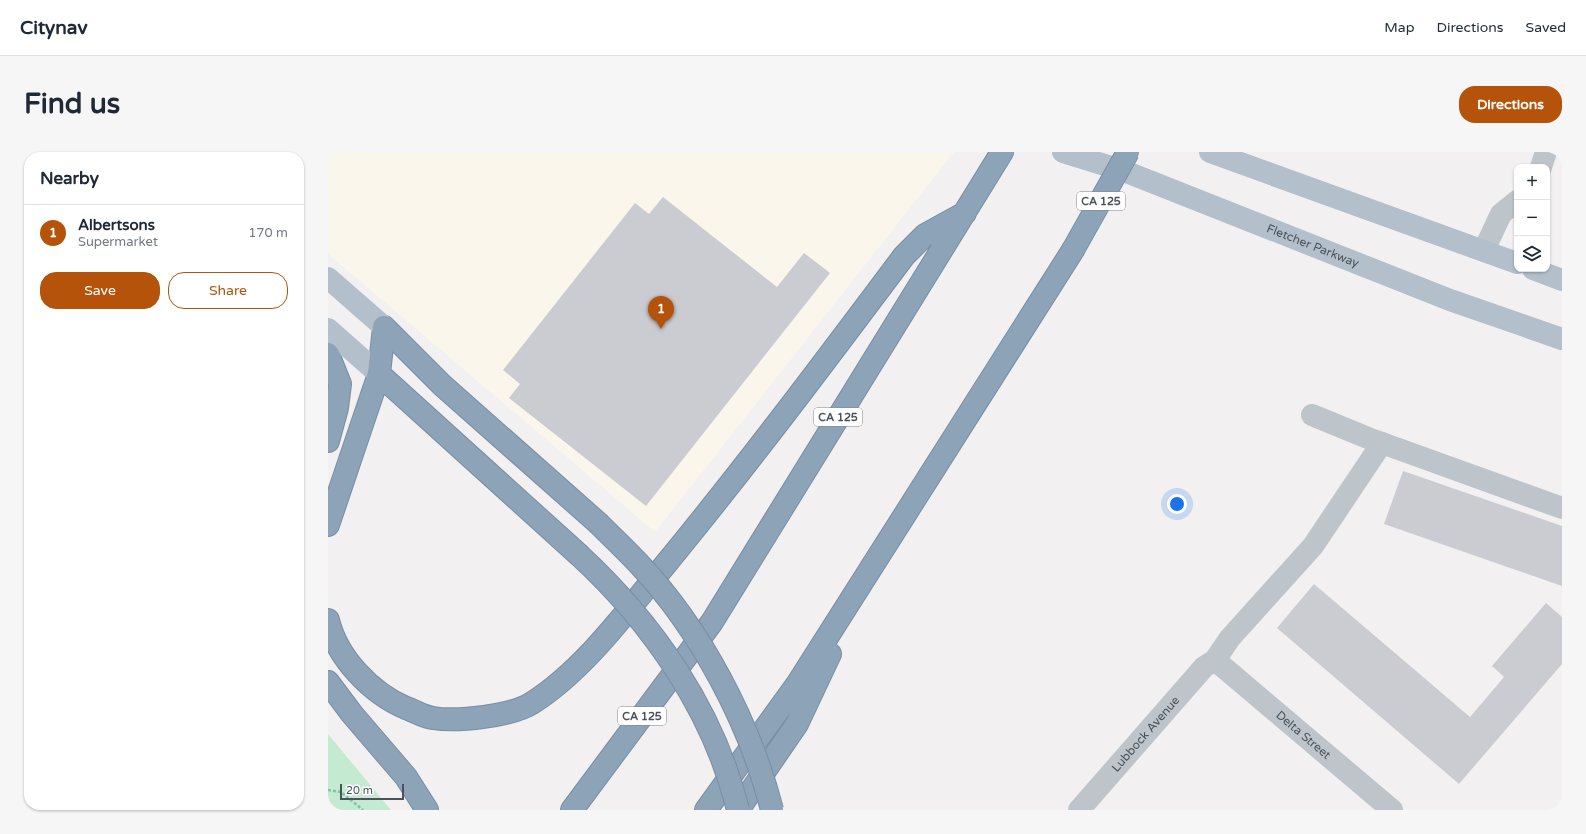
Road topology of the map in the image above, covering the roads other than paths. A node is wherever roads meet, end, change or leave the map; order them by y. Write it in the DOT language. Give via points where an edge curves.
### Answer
graph roads {
  1 [pos="1002,152"];
  2 [pos="1063,152"];
  3 [pos="1128,152"];
  4 [pos="1210,152"];
  5 [pos="1546,152"];
  6 [pos="1542,164"];
  7 [pos="1514,203"];
  8 [pos="968,207"];
  9 [pos="1484,250"];
  10 [pos="1514,262"];
  11 [pos="1541,272"];
  12 [pos="328,278"];
  13 [pos="1562,280"];
  14 [pos="384,326"];
  15 [pos="328,329"];
  16 [pos="1562,339"];
  17 [pos="328,354"];
  18 [pos="380,374"];
  19 [pos="1312,415"];
  20 [pos="328,441"];
  21 [pos="1382,442"];
  22 [pos="1562,508"];
  23 [pos="328,525"];
  24 [pos="870,570"];
  25 [pos="328,620"];
  26 [pos="1215,660"];
  27 [pos="328,682"];
  28 [pos="427,810"];
  29 [pos="572,810"];
  30 [pos="706,810"];
  31 [pos="738,810"];
  32 [pos="772,810"];
  33 [pos="1079,810"];
  34 [pos="1392,810"];
  1 -- 8 [label="highway, CA 125"];
  2 -- 16 [label="main road, Fletcher Parkway" via="1124,171 1450,300"];
  3 -- 24 [label="highway, CA 125, bridge" via="1073,250"];
  4 -- 9 [label="main road"];
  5 -- 6 [label="street"];
  7 -- 9 [label="street" via="1501,214"];
  8 -- 25 [label="highway" via="925,235 904,256 715,503 611,630 564,679 530,704 485,718 433,718 391,702 356,672 331,635"];
  8 -- 29 [label="highway, CA 125" via="712,622"];
  9 -- 10 [label="main road"];
  11 -- 13 [label="main road"];
  12 -- 14 [label="main road"];
  14 -- 18 [label="highway"];
  14 -- 32 [label="highway, bridge" via="442,385 598,523 640,564 688,625 720,677 765,782"];
  15 -- 18 [label="main road"];
  17 -- 20 [label="highway" via="340,384 337,408"];
  18 -- 23 [label="highway"];
  18 -- 31 [label="highway, bridge" via="608,581 646,626 686,684 715,742"];
  19 -- 21 [label="street"];
  21 -- 22 [label="street"];
  21 -- 26 [label="street, Lubbock Avenue" via="1313,546 1230,638"];
  24 -- 30 [label="highway, CA 125" via="798,683"];
  24 -- 31 [label="highway" via="797,724"];
  26 -- 33 [label="street, Lubbock Avenue" via="1204,667"];
  26 -- 34 [label="street, Delta Street"];
  27 -- 28 [label="highway" via="406,777"];
}
